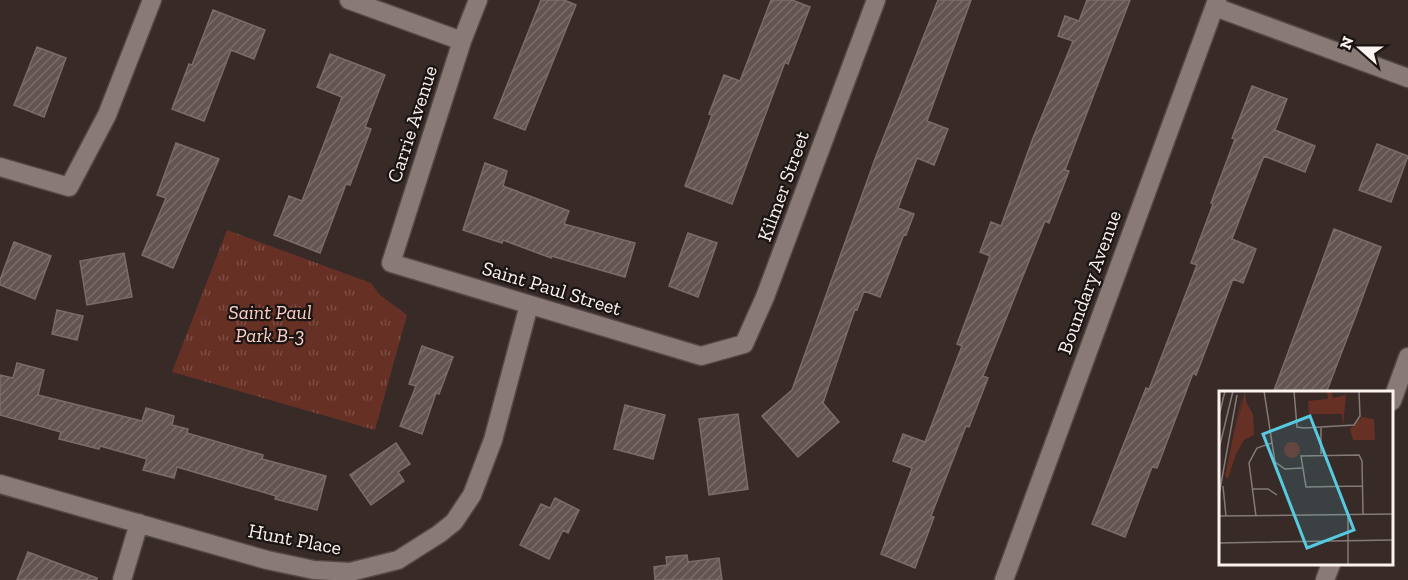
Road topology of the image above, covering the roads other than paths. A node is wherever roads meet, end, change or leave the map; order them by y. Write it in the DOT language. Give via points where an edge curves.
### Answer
graph roads {
  1 [pos="152,0"];
  2 [pos="349,0"];
  3 [pos="478,0"];
  4 [pos="876,0"];
  5 [pos="1216,4"];
  6 [pos="462,41"];
  7 [pos="1408,78"];
  8 [pos="0,167"];
  9 [pos="391,263"];
  10 [pos="529,305"];
  11 [pos="701,357"];
  12 [pos="1408,357"];
  13 [pos="1393,398"];
  14 [pos="0,484"];
  15 [pos="139,522"];
  16 [pos="1331,565"];
  17 [pos="122,580"];
  18 [pos="1004,580"];
  19 [pos="1325,580"];
  1 -- 8 [label="street" via="107,115 69,187"];
  2 -- 6 [label="street"];
  3 -- 6 [label="street, Carrie Avenue"];
  4 -- 11 [label="street, Kilmer Street" via="744,344"];
  5 -- 7 [label="street"];
  5 -- 18 [label="street, Boundary Avenue"];
  6 -- 9 [label="street, Carrie Avenue"];
  9 -- 10 [label="street, Saint Paul Street"];
  10 -- 11 [label="street, Saint Paul Street"];
  10 -- 15 [label="street, Hunt Place" via="493,440 472,495 454,522 398,560 350,572 314,570"];
  12 -- 13 [label="street"];
  14 -- 15 [label="street, Hunt Place"];
  15 -- 17 [label="street"];
  16 -- 19 [label="street"];
}
